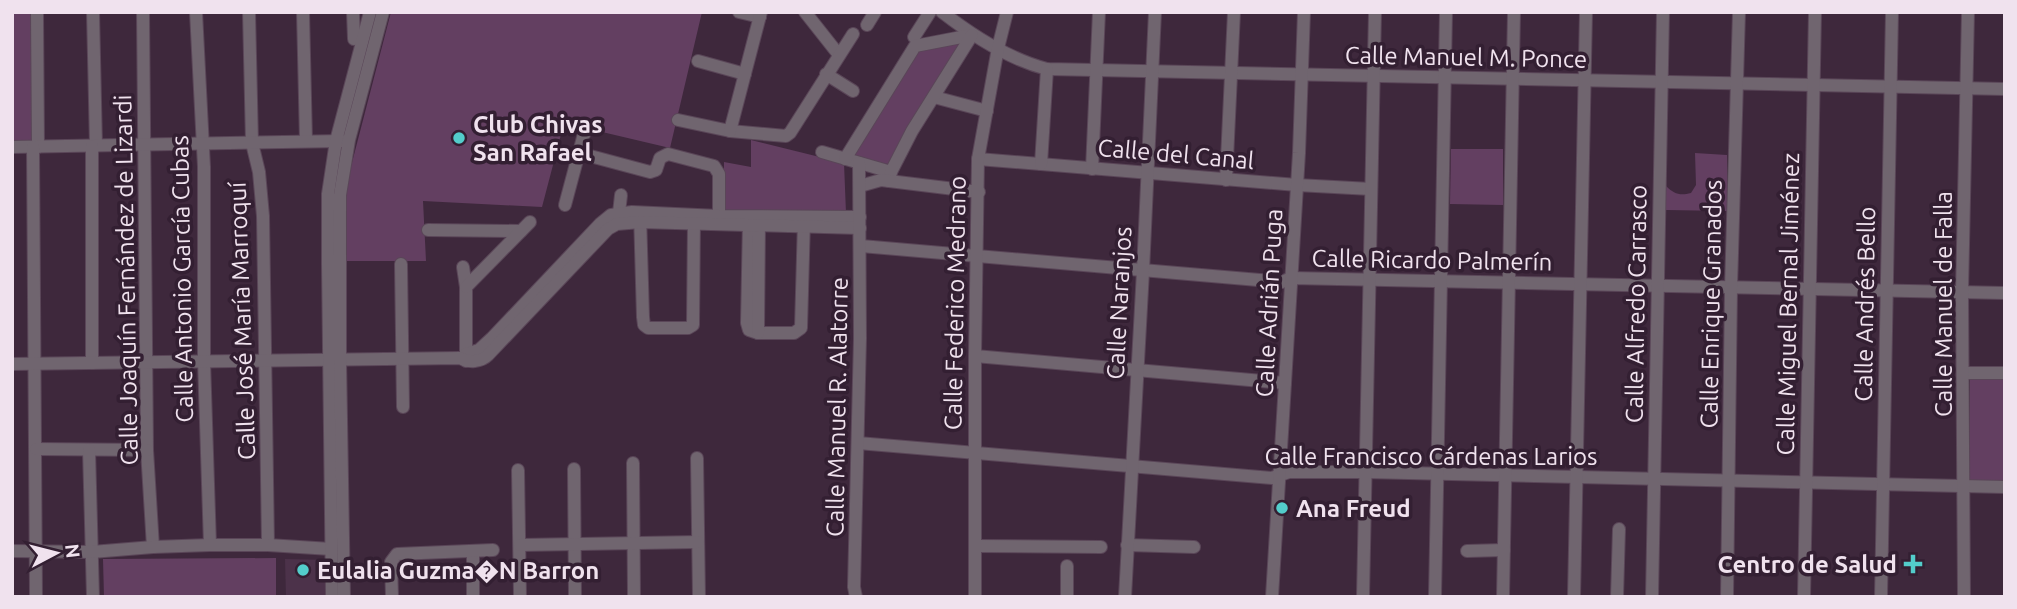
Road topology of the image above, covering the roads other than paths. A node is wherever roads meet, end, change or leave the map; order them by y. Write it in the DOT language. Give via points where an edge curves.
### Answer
graph roads {
  1 [pos="37,12"];
  2 [pos="93,12"];
  3 [pos="143,12"];
  4 [pos="197,12"];
  5 [pos="249,12"];
  6 [pos="303,12"];
  7 [pos="352,12"];
  8 [pos="370,12"];
  9 [pos="383,12"];
  10 [pos="739,12"];
  11 [pos="805,12"];
  12 [pos="875,12"];
  13 [pos="930,12"];
  14 [pos="942,12"];
  15 [pos="1007,12"];
  16 [pos="1099,12"];
  17 [pos="1155,12"];
  18 [pos="1234,12"];
  19 [pos="1304,12"];
  20 [pos="1375,12"];
  21 [pos="1446,12"];
  22 [pos="1514,12"];
  23 [pos="1586,12"];
  24 [pos="1663,12"];
  25 [pos="1739,12"];
  26 [pos="1815,12"];
  27 [pos="1892,12"];
  28 [pos="1968,12"];
  29 [pos="761,15"];
  30 [pos="867,25"];
  31 [pos="853,34"];
  32 [pos="972,35"];
  33 [pos="914,37"];
  34 [pos="354,39"];
  35 [pos="998,48"];
  36 [pos="839,55"];
  37 [pos="698,61"];
  38 [pos="1047,69"];
  39 [pos="1097,70"];
  40 [pos="1152,71"];
  41 [pos="1231,73"];
  42 [pos="745,74"];
  43 [pos="826,75"];
  44 [pos="1302,75"];
  45 [pos="1374,77"];
  46 [pos="1445,77"];
  47 [pos="1513,79"];
  48 [pos="1585,80"];
  49 [pos="1661,82"];
  50 [pos="1738,83"];
  51 [pos="1813,86"];
  52 [pos="1891,87"];
  53 [pos="1966,88"];
  54 [pos="2005,89"];
  55 [pos="853,91"];
  56 [pos="934,97"];
  57 [pos="986,111"];
  58 [pos="678,120"];
  59 [pos="585,130"];
  60 [pos="730,131"];
  61 [pos="306,141"];
  62 [pos="342,141"];
  63 [pos="252,143"];
  64 [pos="201,144"];
  65 [pos="146,145"];
  66 [pos="94,146"];
  67 [pos="12,147"];
  68 [pos="36,147"];
  69 [pos="822,152"];
  70 [pos="579,153"];
  71 [pos="845,159"];
  72 [pos="978,159"];
  73 [pos="859,163"];
  74 [pos="1041,164"];
  75 [pos="1092,169"];
  76 [pos="1147,173"];
  77 [pos="890,177"];
  78 [pos="1226,180"];
  79 [pos="1297,185"];
  80 [pos="860,186"];
  81 [pos="1371,190"];
  82 [pos="979,192"];
  83 [pos="621,195"];
  84 [pos="565,205"];
  85 [pos="619,213"];
  86 [pos="640,218"];
  87 [pos="694,220"];
  88 [pos="719,220"];
  89 [pos="754,221"];
  90 [pos="804,222"];
  91 [pos="860,222"];
  92 [pos="428,230"];
  93 [pos="861,246"];
  94 [pos="977,257"];
  95 [pos="401,264"];
  96 [pos="463,267"];
  97 [pos="1143,271"];
  98 [pos="1291,278"];
  99 [pos="1369,281"];
  100 [pos="1440,281"];
  101 [pos="1508,283"];
  102 [pos="1580,284"];
  103 [pos="1657,286"];
  104 [pos="466,287"];
  105 [pos="1731,288"];
  106 [pos="1810,290"];
  107 [pos="1886,291"];
  108 [pos="1962,292"];
  109 [pos="2005,293"];
  110 [pos="495,342"];
  111 [pos="975,356"];
  112 [pos="464,358"];
  113 [pos="402,359"];
  114 [pos="335,360"];
  115 [pos="204,361"];
  116 [pos="265,361"];
  117 [pos="147,362"];
  118 [pos="35,363"];
  119 [pos="92,363"];
  120 [pos="12,364"];
  121 [pos="1137,370"];
  122 [pos="1963,373"];
  123 [pos="2005,373"];
  124 [pos="1286,383"];
  125 [pos="403,407"];
  126 [pos="858,443"];
  127 [pos="36,450"];
  128 [pos="89,450"];
  129 [pos="147,450"];
  130 [pos="975,453"];
  131 [pos="697,458"];
  132 [pos="633,463"];
  133 [pos="1131,466"];
  134 [pos="574,469"];
  135 [pos="518,470"];
  136 [pos="1365,472"];
  137 [pos="1280,475"];
  138 [pos="1437,475"];
  139 [pos="1506,477"];
  140 [pos="1576,477"];
  141 [pos="1654,480"];
  142 [pos="1728,480"];
  143 [pos="1806,482"];
  144 [pos="1883,484"];
  145 [pos="1964,487"];
  146 [pos="2005,487"];
  147 [pos="1619,528"];
  148 [pos="698,542"];
  149 [pos="633,543"];
  150 [pos="574,544"];
  151 [pos="210,545"];
  152 [pos="268,545"];
  153 [pos="520,545"];
  154 [pos="1127,545"];
  155 [pos="976,546"];
  156 [pos="153,547"];
  157 [pos="1101,547"];
  158 [pos="1194,547"];
  159 [pos="331,548"];
  160 [pos="493,550"];
  161 [pos="1504,550"];
  162 [pos="12,551"];
  163 [pos="473,551"];
  164 [pos="35,552"];
  165 [pos="92,552"];
  166 [pos="1467,552"];
  167 [pos="1067,566"];
  168 [pos="853,594"];
  169 [pos="36,597"];
  170 [pos="93,597"];
  171 [pos="332,597"];
  172 [pos="344,597"];
  173 [pos="392,597"];
  174 [pos="473,597"];
  175 [pos="520,597"];
  176 [pos="575,597"];
  177 [pos="634,597"];
  178 [pos="699,597"];
  179 [pos="975,597"];
  180 [pos="1067,597"];
  181 [pos="1125,597"];
  182 [pos="1272,597"];
  183 [pos="1363,597"];
  184 [pos="1435,597"];
  185 [pos="1503,597"];
  186 [pos="1574,597"];
  187 [pos="1617,597"];
  188 [pos="1652,597"];
  189 [pos="1727,597"];
  190 [pos="1804,597"];
  191 [pos="1881,597"];
  192 [pos="1964,597"];
  1 -- 68 [label="street"];
  2 -- 66 [label="street"];
  3 -- 65 [label="street, Calle Joaquín Fernández de Lizardi"];
  4 -- 64 [label="street, Calle Antonio García Cubas"];
  5 -- 63 [label="street, Calle José María Marroquí"];
  6 -- 61 [label="street"];
  7 -- 34 [label="street"];
  8 -- 62 [label="street"];
  9 -- 62 [label="street"];
  10 -- 29 [label="street"];
  11 -- 36 [label="street"];
  12 -- 30 [label="street"];
  13 -- 33 [label="street"];
  14 -- 32 [label="street, Calle Manuel M. Ponce"];
  15 -- 35 [label="street, Calle Federico Medrano"];
  16 -- 39 [label="street"];
  17 -- 40 [label="street, Calle Naranjos"];
  18 -- 41 [label="street"];
  19 -- 44 [label="street, Calle Adrián Puga"];
  20 -- 45 [label="street"];
  21 -- 46 [label="street"];
  22 -- 47 [label="street"];
  23 -- 48 [label="street"];
  24 -- 49 [label="street, Calle Alfredo Carrasco"];
  25 -- 50 [label="street, Calle Enrique Granados"];
  26 -- 51 [label="street, Calle Miguel Bernal Jiménez"];
  27 -- 52 [label="street, Calle Andrés Bello"];
  28 -- 53 [label="street, Calle Manuel de Falla"];
  29 -- 42 [label="street"];
  31 -- 36 [label="street"];
  32 -- 35 [label="street, Calle Manuel M. Ponce"];
  32 -- 56 [label="street"];
  32 -- 71 [label="street" via="915,46"];
  35 -- 38 [label="street, Calle Manuel M. Ponce"];
  35 -- 57 [label="street, Calle Federico Medrano"];
  36 -- 43 [label="street"];
  37 -- 42 [label="street"];
  38 -- 39 [label="street, Calle Manuel M. Ponce"];
  38 -- 74 [label="street"];
  39 -- 40 [label="street, Calle Manuel M. Ponce"];
  39 -- 75 [label="street"];
  40 -- 41 [label="street, Calle Manuel M. Ponce"];
  40 -- 76 [label="street, Calle Naranjos"];
  41 -- 44 [label="street, Calle Manuel M. Ponce"];
  41 -- 78 [label="street"];
  42 -- 60 [label="street"];
  43 -- 55 [label="street"];
  43 -- 60 [label="street" via="788,135"];
  44 -- 45 [label="street, Calle Manuel M. Ponce"];
  44 -- 79 [label="street, Calle Adrián Puga"];
  45 -- 46 [label="street, Calle Manuel M. Ponce"];
  45 -- 81 [label="street"];
  46 -- 47 [label="street, Calle Manuel M. Ponce"];
  46 -- 100 [label="street"];
  47 -- 48 [label="street, Calle Manuel M. Ponce"];
  47 -- 101 [label="street"];
  48 -- 49 [label="street, Calle Manuel M. Ponce"];
  48 -- 102 [label="street"];
  49 -- 50 [label="street, Calle Manuel M. Ponce"];
  49 -- 103 [label="street, Calle Alfredo Carrasco"];
  50 -- 51 [label="street, Calle Manuel M. Ponce"];
  50 -- 105 [label="street, Calle Enrique Granados"];
  51 -- 52 [label="street, Calle Manuel M. Ponce"];
  51 -- 106 [label="street, Calle Miguel Bernal Jiménez"];
  52 -- 53 [label="street, Calle Manuel M. Ponce"];
  52 -- 107 [label="street, Calle Andrés Bello"];
  53 -- 54 [label="street, Calle Manuel M. Ponce"];
  53 -- 108 [label="street, Calle Manuel de Falla"];
  56 -- 57 [label="street"];
  56 -- 77 [label="street"];
  57 -- 72 [label="street, Calle Federico Medrano"];
  58 -- 60 [label="street"];
  59 -- 70 [label="street"];
  61 -- 62 [label="street"];
  61 -- 63 [label="street"];
  62 -- 114 [label="street"];
  63 -- 64 [label="street"];
  63 -- 116 [label="street, Calle José María Marroquí" via="263,216"];
  64 -- 65 [label="street"];
  64 -- 115 [label="street, Calle Antonio García Cubas"];
  65 -- 66 [label="street"];
  65 -- 117 [label="street, Calle Joaquín Fernández de Lizardi"];
  66 -- 68 [label="street"];
  66 -- 119 [label="street"];
  67 -- 68 [label="street"];
  68 -- 118 [label="street"];
  69 -- 71 [label="street"];
  70 -- 84 [label="street"];
  70 -- 88 [label="street" via="650,172 668,154 713,166 719,174"];
  71 -- 73 [label="street"];
  72 -- 74 [label="street, Calle del Canal"];
  72 -- 82 [label="street, Calle Federico Medrano"];
  73 -- 77 [label="street"];
  73 -- 80 [label="street, Calle Manuel R. Alatorre"];
  74 -- 75 [label="street, Calle del Canal"];
  75 -- 76 [label="street, Calle del Canal"];
  76 -- 78 [label="street, Calle del Canal"];
  76 -- 97 [label="street, Calle Naranjos"];
  77 -- 80 [label="street"];
  77 -- 82 [label="street"];
  78 -- 79 [label="street, Calle del Canal"];
  79 -- 81 [label="street, Calle del Canal"];
  79 -- 98 [label="street, Calle Adrián Puga"];
  80 -- 91 [label="street, Calle Manuel R. Alatorre"];
  81 -- 99 [label="street"];
  82 -- 94 [label="street, Calle Federico Medrano"];
  83 -- 85 [label="street"];
  85 -- 86 [label="street"];
  85 -- 110 [label="street" via="600,224"];
  86 -- 87 [label="street"];
  86 -- 87 [label="street" via="643,317 648,328 693,326"];
  86 -- 110 [label="street" via="608,229"];
  87 -- 88 [label="street"];
  88 -- 89 [label="street"];
  89 -- 90 [label="street"];
  89 -- 90 [label="street" via="749,330 794,333 801,328"];
  90 -- 91 [label="street"];
  91 -- 93 [label="street, Calle Manuel R. Alatorre"];
  92 -- 104 [label="street" via="525,226"];
  93 -- 94 [label="street, Calle Ricardo Palmerín"];
  93 -- 126 [label="street, Calle Manuel R. Alatorre"];
  94 -- 97 [label="street, Calle Ricardo Palmerín"];
  94 -- 111 [label="street, Calle Federico Medrano"];
  95 -- 113 [label="street"];
  96 -- 104 [label="street"];
  97 -- 98 [label="street, Calle Ricardo Palmerín" via="1282,282"];
  97 -- 121 [label="street, Calle Naranjos"];
  98 -- 99 [label="street, Calle Ricardo Palmerín"];
  98 -- 124 [label="street, Calle Adrián Puga"];
  99 -- 100 [label="street, Calle Ricardo Palmerín"];
  99 -- 136 [label="street"];
  100 -- 101 [label="street, Calle Ricardo Palmerín"];
  100 -- 138 [label="street"];
  101 -- 102 [label="street, Calle Ricardo Palmerín"];
  101 -- 139 [label="street"];
  102 -- 103 [label="street, Calle Ricardo Palmerín"];
  102 -- 140 [label="street"];
  103 -- 105 [label="street, Calle Ricardo Palmerín"];
  103 -- 141 [label="street, Calle Alfredo Carrasco"];
  104 -- 112 [label="street"];
  105 -- 106 [label="street, Calle Ricardo Palmerín"];
  105 -- 142 [label="street, Calle Enrique Granados"];
  106 -- 107 [label="street, Calle Ricardo Palmerín"];
  106 -- 143 [label="street, Calle Miguel Bernal Jiménez"];
  107 -- 108 [label="street, Calle Ricardo Palmerín"];
  107 -- 144 [label="street, Calle Andrés Bello"];
  108 -- 109 [label="street, Calle Ricardo Palmerín"];
  108 -- 122 [label="street, Calle Manuel de Falla"];
  110 -- 112 [label="street" via="485,359"];
  111 -- 121 [label="street"];
  111 -- 130 [label="street, Calle Federico Medrano"];
  112 -- 113 [label="street"];
  113 -- 114 [label="street"];
  113 -- 125 [label="street"];
  114 -- 116 [label="street"];
  114 -- 159 [label="street"];
  114 -- 172 [label="street"];
  115 -- 116 [label="street"];
  115 -- 117 [label="street"];
  115 -- 151 [label="street, Calle Antonio García Cubas"];
  116 -- 152 [label="street, Calle José María Marroquí"];
  117 -- 119 [label="street"];
  117 -- 129 [label="street, Calle Joaquín Fernández de Lizardi"];
  118 -- 119 [label="street"];
  118 -- 120 [label="street"];
  118 -- 127 [label="street"];
  121 -- 124 [label="street"];
  121 -- 133 [label="street, Calle Naranjos"];
  122 -- 123 [label="street"];
  122 -- 145 [label="street, Calle Manuel de Falla"];
  124 -- 137 [label="street, Calle Adrián Puga"];
  126 -- 130 [label="street, Calle Francisco Cárdenas Larios"];
  126 -- 168 [label="street, Calle Manuel R. Alatorre"];
  127 -- 128 [label="street"];
  127 -- 164 [label="street"];
  128 -- 129 [label="street"];
  128 -- 165 [label="street"];
  129 -- 156 [label="street, Calle Joaquín Fernández de Lizardi"];
  130 -- 133 [label="street, Calle Francisco Cárdenas Larios"];
  130 -- 155 [label="street, Calle Federico Medrano"];
  131 -- 148 [label="street"];
  132 -- 149 [label="street"];
  133 -- 137 [label="street, Calle Francisco Cárdenas Larios"];
  133 -- 154 [label="street, Calle Naranjos"];
  134 -- 150 [label="street"];
  135 -- 153 [label="street"];
  136 -- 137 [label="street, Calle Francisco Cárdenas Larios"];
  136 -- 138 [label="street, Calle Francisco Cárdenas Larios"];
  136 -- 183 [label="street"];
  137 -- 182 [label="street, Calle Adrián Puga"];
  138 -- 139 [label="street, Calle Francisco Cárdenas Larios"];
  138 -- 184 [label="street"];
  139 -- 140 [label="street, Calle Francisco Cárdenas Larios"];
  139 -- 161 [label="street"];
  140 -- 141 [label="street, Calle Francisco Cárdenas Larios"];
  140 -- 186 [label="street"];
  141 -- 142 [label="street, Calle Francisco Cárdenas Larios"];
  141 -- 188 [label="street, Calle Alfredo Carrasco"];
  142 -- 143 [label="street, Calle Francisco Cárdenas Larios"];
  142 -- 189 [label="street, Calle Enrique Granados"];
  143 -- 144 [label="street, Calle Francisco Cárdenas Larios"];
  143 -- 190 [label="street, Calle Miguel Bernal Jiménez"];
  144 -- 145 [label="street, Calle Francisco Cárdenas Larios"];
  144 -- 191 [label="street, Calle Andrés Bello"];
  145 -- 146 [label="street, Calle Francisco Cárdenas Larios"];
  145 -- 192 [label="street, Calle Manuel de Falla"];
  147 -- 187 [label="street"];
  148 -- 149 [label="street"];
  148 -- 178 [label="street"];
  149 -- 150 [label="street"];
  149 -- 177 [label="street"];
  150 -- 153 [label="street"];
  150 -- 176 [label="street"];
  151 -- 152 [label="street"];
  151 -- 156 [label="street"];
  152 -- 159 [label="street"];
  153 -- 175 [label="street"];
  154 -- 158 [label="street"];
  154 -- 181 [label="street, Calle Naranjos"];
  155 -- 157 [label="street"];
  155 -- 179 [label="street, Calle Federico Medrano"];
  156 -- 165 [label="street"];
  159 -- 171 [label="street"];
  160 -- 163 [label="street"];
  161 -- 166 [label="street"];
  161 -- 185 [label="street"];
  162 -- 164 [label="street"];
  163 -- 173 [label="street" via="399,553 391,562"];
  163 -- 174 [label="street"];
  164 -- 165 [label="street"];
  164 -- 169 [label="street"];
  165 -- 170 [label="street"];
  167 -- 180 [label="street"];
}
